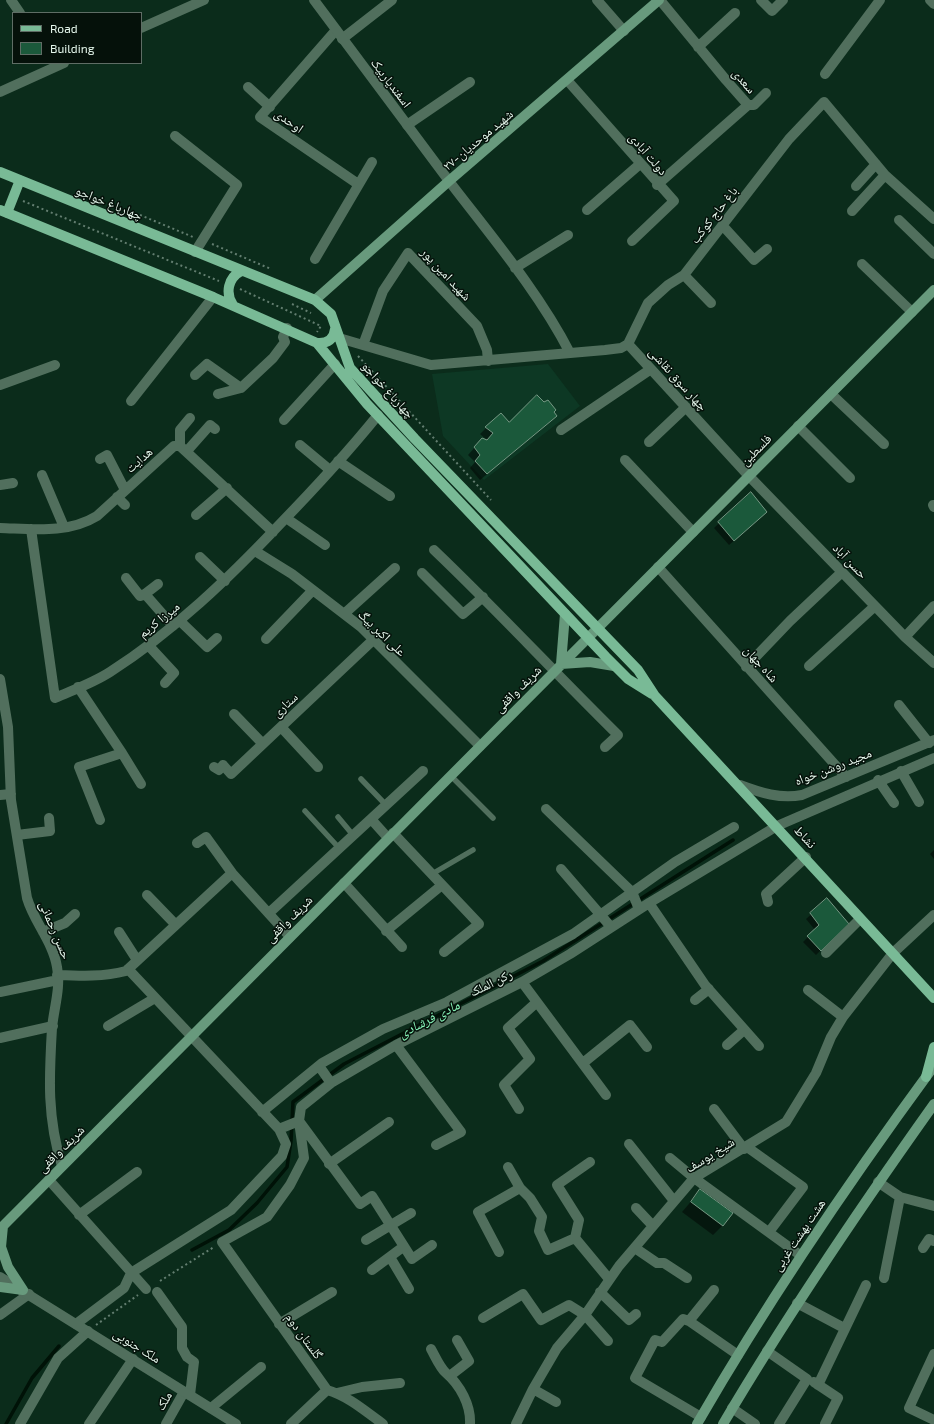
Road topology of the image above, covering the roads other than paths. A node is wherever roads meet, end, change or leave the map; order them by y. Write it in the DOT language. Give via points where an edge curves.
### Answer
graph roads {
  1 [pos="11,0"];
  2 [pos="204,0"];
  3 [pos="314,0"];
  4 [pos="392,0"];
  5 [pos="597,0"];
  6 [pos="660,0"];
  7 [pos="761,0"];
  8 [pos="783,0"];
  9 [pos="880,0"];
  10 [pos="930,0"];
  11 [pos="193,2"];
  12 [pos="934,4"];
  13 [pos="19,12"];
  14 [pos="735,13"];
  15 [pos="142,28"];
  16 [pos="336,30"];
  17 [pos="624,31"];
  18 [pos="342,40"];
  19 [pos="698,46"];
  20 [pos="58,64"];
  21 [pos="825,74"];
  22 [pos="567,80"];
  23 [pos="470,82"];
  24 [pos="248,87"];
  25 [pos="0,92"];
  26 [pos="766,93"];
  27 [pos="748,104"];
  28 [pos="270,107"];
  29 [pos="407,125"];
  30 [pos="175,136"];
  31 [pos="372,162"];
  32 [pos="640,164"];
  33 [pos="876,164"];
  34 [pos="0,172"];
  35 [pos="885,175"];
  36 [pos="20,180"];
  37 [pos="449,181"];
  38 [pos="358,184"];
  39 [pos="657,185"];
  40 [pos="856,186"];
  41 [pos="587,210"];
  42 [pos="3,211"];
  43 [pos="852,211"];
  44 [pos="934,219"];
  45 [pos="899,220"];
  46 [pos="723,226"];
  47 [pos="568,235"];
  48 [pos="632,241"];
  49 [pos="767,250"];
  50 [pos="195,252"];
  51 [pos="934,254"];
  52 [pos="315,259"];
  53 [pos="862,264"];
  54 [pos="515,268"];
  55 [pos="241,271"];
  56 [pos="684,275"];
  57 [pos="934,289"];
  58 [pos="213,297"];
  59 [pos="315,300"];
  60 [pos="711,302"];
  61 [pos="233,306"];
  62 [pos="911,312"];
  63 [pos="287,328"];
  64 [pos="337,334"];
  65 [pos="318,338"];
  66 [pos="628,344"];
  67 [pos="362,345"];
  68 [pos="570,353"];
  69 [pos="488,361"];
  70 [pos="335,364"];
  71 [pos="55,365"];
  72 [pos="651,369"];
  73 [pos="195,375"];
  74 [pos="0,385"];
  75 [pos="241,388"];
  76 [pos="218,394"];
  77 [pos="831,394"];
  78 [pos="132,401"];
  79 [pos="686,407"];
  80 [pos="378,415"];
  81 [pos="190,418"];
  82 [pos="284,420"];
  83 [pos="798,426"];
  84 [pos="215,429"];
  85 [pos="560,430"];
  86 [pos="649,442"];
  87 [pos="884,444"];
  88 [pos="300,445"];
  89 [pos="183,449"];
  90 [pos="100,459"];
  91 [pos="625,460"];
  92 [pos="338,461"];
  93 [pos="330,470"];
  94 [pos="42,475"];
  95 [pos="748,475"];
  96 [pos="850,478"];
  97 [pos="13,484"];
  98 [pos="0,485"];
  99 [pos="227,488"];
  100 [pos="121,494"];
  101 [pos="390,496"];
  102 [pos="125,506"];
  103 [pos="196,516"];
  104 [pos="286,518"];
  105 [pos="64,527"];
  106 [pos="0,528"];
  107 [pos="31,529"];
  108 [pos="692,531"];
  109 [pos="273,532"];
  110 [pos="325,545"];
  111 [pos="434,550"];
  112 [pos="255,551"];
  113 [pos="200,556"];
  114 [pos="658,567"];
  115 [pos="395,568"];
  116 [pos="842,572"];
  117 [pos="422,573"];
  118 [pos="126,578"];
  119 [pos="224,581"];
  120 [pos="158,584"];
  121 [pos="313,590"];
  122 [pos="145,594"];
  123 [pos="483,597"];
  124 [pos="875,606"];
  125 [pos="934,606"];
  126 [pos="344,614"];
  127 [pos="565,614"];
  128 [pos="176,624"];
  129 [pos="597,628"];
  130 [pos="905,637"];
  131 [pos="217,638"];
  132 [pos="587,638"];
  133 [pos="266,639"];
  134 [pos="373,640"];
  135 [pos="149,646"];
  136 [pos="934,663"];
  137 [pos="614,666"];
  138 [pos="809,666"];
  139 [pos="746,667"];
  140 [pos="557,668"];
  141 [pos="0,679"];
  142 [pos="165,683"];
  143 [pos="78,687"];
  144 [pos="655,696"];
  145 [pos="899,705"];
  146 [pos="234,714"];
  147 [pos="281,727"];
  148 [pos="931,742"];
  149 [pos="263,744"];
  150 [pos="4,746"];
  151 [pos="480,746"];
  152 [pos="605,747"];
  153 [pos="122,753"];
  154 [pos="934,758"];
  155 [pos="214,767"];
  156 [pos="318,767"];
  157 [pos="422,771"];
  158 [pos="901,771"];
  159 [pos="450,775"];
  160 [pos="846,777"];
  161 [pos="361,780"];
  162 [pos="878,780"];
  163 [pos="141,784"];
  164 [pos="740,785"];
  165 [pos="11,794"];
  166 [pos="0,795"];
  167 [pos="920,802"];
  168 [pos="894,803"];
  169 [pos="386,805"];
  170 [pos="546,809"];
  171 [pos="305,811"];
  172 [pos="338,817"];
  173 [pos="49,818"];
  174 [pos="493,818"];
  175 [pos="371,819"];
  176 [pos="100,820"];
  177 [pos="777,826"];
  178 [pos="734,827"];
  179 [pos="17,835"];
  180 [pos="353,835"];
  181 [pos="391,836"];
  182 [pos="197,843"];
  183 [pos="339,848"];
  184 [pos="473,850"];
  185 [pos="806,857"];
  186 [pos="561,869"];
  187 [pos="232,873"];
  188 [pos="432,874"];
  189 [pos="344,883"];
  190 [pos="442,885"];
  191 [pos="632,892"];
  192 [pos="147,895"];
  193 [pos="768,902"];
  194 [pos="649,903"];
  195 [pos="639,909"];
  196 [pos="269,913"];
  197 [pos="75,914"];
  198 [pos="601,914"];
  199 [pos="934,914"];
  200 [pos="860,919"];
  201 [pos="176,925"];
  202 [pos="611,927"];
  203 [pos="386,931"];
  204 [pos="43,932"];
  205 [pos="119,932"];
  206 [pos="290,937"];
  207 [pos="556,944"];
  208 [pos="402,947"];
  209 [pos="444,952"];
  210 [pos="826,953"];
  211 [pos="894,953"];
  212 [pos="562,959"];
  213 [pos="138,960"];
  214 [pos="128,969"];
  215 [pos="58,978"];
  216 [pos="522,982"];
  217 [pos="929,987"];
  218 [pos="710,989"];
  219 [pos="808,990"];
  220 [pos="0,992"];
  221 [pos="155,998"];
  222 [pos="934,998"];
  223 [pos="695,1000"];
  224 [pos="537,1002"];
  225 [pos="843,1017"];
  226 [pos="53,1026"];
  227 [pos="108,1026"];
  228 [pos="744,1030"];
  229 [pos="190,1037"];
  230 [pos="0,1038"];
  231 [pos="396,1045"];
  232 [pos="727,1045"];
  233 [pos="647,1046"];
  234 [pos="759,1046"];
  235 [pos="934,1047"];
  236 [pos="583,1063"];
  237 [pos="319,1066"];
  238 [pos="934,1066"];
  239 [pos="926,1077"];
  240 [pos="331,1084"];
  241 [pos="606,1095"];
  242 [pos="934,1104"];
  243 [pos="519,1109"];
  244 [pos="714,1109"];
  245 [pos="262,1112"];
  246 [pos="299,1121"];
  247 [pos="389,1122"];
  248 [pos="279,1129"];
  249 [pos="629,1144"];
  250 [pos="436,1146"];
  251 [pos="746,1148"];
  252 [pos="670,1158"];
  253 [pos="590,1162"];
  254 [pos="329,1164"];
  255 [pos="62,1166"];
  256 [pos="508,1168"];
  257 [pos="137,1172"];
  258 [pos="694,1178"];
  259 [pos="49,1180"];
  260 [pos="878,1182"];
  261 [pos="520,1188"];
  262 [pos="900,1197"];
  263 [pos="674,1201"];
  264 [pos="934,1206"];
  265 [pos="636,1208"];
  266 [pos="411,1213"];
  267 [pos="79,1215"];
  268 [pos="390,1226"];
  269 [pos="653,1226"];
  270 [pos="2,1227"];
  271 [pos="769,1232"];
  272 [pos="576,1238"];
  273 [pos="366,1240"];
  274 [pos="934,1241"];
  275 [pos="222,1242"];
  276 [pos="432,1245"];
  277 [pos="403,1247"];
  278 [pos="635,1248"];
  279 [pos="923,1248"];
  280 [pos="499,1252"];
  281 [pos="800,1255"];
  282 [pos="390,1257"];
  283 [pos="372,1270"];
  284 [pos="0,1271"];
  285 [pos="131,1273"];
  286 [pos="0,1277"];
  287 [pos="687,1278"];
  288 [pos="884,1278"];
  289 [pos="609,1279"];
  290 [pos="866,1285"];
  291 [pos="0,1288"];
  292 [pos="146,1289"];
  293 [pos="409,1289"];
  294 [pos="714,1290"];
  295 [pos="26,1292"];
  296 [pos="157,1292"];
  297 [pos="332,1292"];
  298 [pos="600,1292"];
  299 [pos="797,1303"];
  300 [pos="636,1314"];
  301 [pos="0,1315"];
  302 [pos="584,1315"];
  303 [pos="483,1318"];
  304 [pos="689,1321"];
  305 [pos="76,1324"];
  306 [pos="279,1324"];
  307 [pos="844,1328"];
  308 [pos="88,1331"];
  309 [pos="457,1340"];
  310 [pos="608,1341"];
  311 [pos="431,1349"];
  312 [pos="767,1351"];
  313 [pos="738,1355"];
  314 [pos="934,1355"];
  315 [pos="133,1359"];
  316 [pos="261,1367"];
  317 [pos="451,1375"];
  318 [pos="807,1379"];
  319 [pos="400,1383"];
  320 [pos="818,1385"];
  321 [pos="533,1389"];
  322 [pos="326,1390"];
  323 [pos="187,1393"];
  324 [pos="337,1393"];
  325 [pos="556,1402"];
  326 [pos="211,1408"];
  327 [pos="732,1408"];
  328 [pos="699,1420"];
  329 [pos="934,1420"];
  330 [pos="20,1424"];
  331 [pos="89,1424"];
  332 [pos="166,1424"];
  333 [pos="236,1424"];
  334 [pos="292,1424"];
  335 [pos="383,1424"];
  336 [pos="470,1424"];
  337 [pos="516,1424"];
  338 [pos="723,1424"];
  339 [pos="755,1424"];
  340 [pos="779,1424"];
  341 [pos="826,1424"];
  1 -- 13 [label="street"];
  2 -- 11 [label="street"];
  3 -- 16 [label="street, اسفندیاربیک"];
  4 -- 18 [label="street"];
  5 -- 17 [label="street"];
  6 -- 17 [label="main road, ۲۷-شهید موحدیان"];
  6 -- 19 [label="street, سعدی"];
  7 -- 8 [label="street" via="772,11"];
  9 -- 21 [label="street"];
  10 -- 12 [label="street"];
  11 -- 15 [label="street"];
  14 -- 19 [label="street"];
  16 -- 18 [label="street, اسفندیاربیک"];
  16 -- 28 [label="street, اوحدی"];
  17 -- 22 [label="main road, ۲۷-شهید موحدیان"];
  18 -- 29 [label="street, اسفندیاربیک"];
  19 -- 27 [label="street, سعدی"];
  20 -- 25 [label="street"];
  22 -- 32 [label="street, دولت آبادی"];
  22 -- 37 [label="main road, ۲۷-شهید موحدیان"];
  23 -- 29 [label="street"];
  24 -- 28 [label="street"];
  26 -- 27 [label="street" via="754,105"];
  27 -- 39 [label="street, سعدی"];
  28 -- 38 [label="street, اوحدی" via="260,117"];
  29 -- 37 [label="street, اسفندیاربیک"];
  30 -- 50 [label="street" via="237,184"];
  31 -- 38 [label="street"];
  32 -- 39 [label="street, دولت آبادی"];
  32 -- 41 [label="street"];
  33 -- 35 [label="street"];
  33 -- 40 [label="street"];
  33 -- 46 [label="street, باغ حاج کوکب" via="824,102 789,139"];
  34 -- 36 [label="main road, چهارباغ خواجو"];
  35 -- 43 [label="street"];
  35 -- 44 [label="street"];
  36 -- 42 [label="main road" via="13,197"];
  36 -- 50 [label="main road, چهارباغ خواجو"];
  37 -- 54 [label="street"];
  37 -- 59 [label="main road, ۲۷-شهید موحدیان"];
  38 -- 52 [label="street"];
  39 -- 48 [label="street, دولت آبادی" via="674,201"];
  42 -- 58 [label="main road, چهارباغ خواجو"];
  45 -- 51 [label="street"];
  46 -- 49 [label="street" via="754,260"];
  46 -- 56 [label="street, باغ حاج کوکب"];
  47 -- 54 [label="street"];
  50 -- 55 [label="main road, چهارباغ خواجو"];
  53 -- 62 [label="street"];
  54 -- 68 [label="street" via="558,330"];
  55 -- 59 [label="main road, چهارباغ خواجو"];
  55 -- 61 [label="main road" via="233,276 229,285 229,296"];
  56 -- 60 [label="street"];
  56 -- 66 [label="street, باغ حاج کوکب" via="648,303"];
  57 -- 62 [label="main road, فلسطین"];
  58 -- 61 [label="main road, چهارباغ خواجو"];
  58 -- 78 [label="street"];
  59 -- 64 [label="main road, چهارباغ خواجو" via="330,314"];
  61 -- 63 [label="main road, چهارباغ خواجو"];
  62 -- 77 [label="main road, فلسطین"];
  62 -- 95 [label="lane"];
  63 -- 65 [label="main road, چهارباغ خواجو"];
  63 -- 75 [label="street" via="283,337 284,342"];
  64 -- 65 [label="main road" via="324,343"];
  64 -- 67 [label="street"];
  64 -- 129 [label="main road, چهارباغ خواجو" via="350,368"];
  65 -- 70 [label="main road, چهارباغ خواجو"];
  66 -- 68 [label="street" via="621,348"];
  66 -- 72 [label="street, چهار سوق نقاشی"];
  67 -- 69 [label="street" via="431,365"];
  67 -- 69 [label="street, شهید امین پور" via="383,291 408,253 477,326 487,350"];
  68 -- 69 [label="street"];
  70 -- 80 [label="main road, چهارباغ خواجو"];
  70 -- 82 [label="street"];
  71 -- 74 [label="street"];
  72 -- 79 [label="street, چهار سوق نقاشی"];
  72 -- 85 [label="street"];
  73 -- 75 [label="street" via="207,364"];
  75 -- 76 [label="street"];
  77 -- 83 [label="main road, فلسطین"];
  77 -- 87 [label="street"];
  79 -- 86 [label="street"];
  79 -- 95 [label="street, چهار سوق نقاشی"];
  80 -- 92 [label="street, میرزا کریم"];
  80 -- 127 [label="main road, چهارباغ خواجو"];
  81 -- 89 [label="street" via="180,430"];
  83 -- 95 [label="main road, فلسطین"];
  83 -- 96 [label="street"];
  84 -- 89 [label="street, هدایت" via="210,424"];
  88 -- 93 [label="street"];
  89 -- 99 [label="street"];
  89 -- 100 [label="street, هدایت" via="174,446"];
  90 -- 100 [label="street" via="107,454"];
  91 -- 108 [label="street"];
  92 -- 93 [label="street, میرزا کریم"];
  92 -- 101 [label="street"];
  93 -- 104 [label="street, میرزا کریم"];
  94 -- 105 [label="street"];
  95 -- 108 [label="main road, فلسطین"];
  95 -- 116 [label="street, حسن آباد"];
  97 -- 98 [label="street"];
  99 -- 103 [label="street"];
  99 -- 109 [label="street"];
  100 -- 102 [label="street"];
  100 -- 105 [label="street, هدایت" via="97,516 86,522"];
  104 -- 109 [label="street, میرزا کریم"];
  104 -- 110 [label="street"];
  105 -- 107 [label="street, هدایت"];
  106 -- 107 [label="street, هدایت"];
  107 -- 143 [label="street, میرزا کریم" via="55,698"];
  108 -- 114 [label="main road, فلسطین"];
  108 -- 129 [label="lane" via="600,621"];
  109 -- 112 [label="street, میرزا کریم"];
  111 -- 123 [label="street"];
  112 -- 119 [label="street, میرزا کریم"];
  112 -- 121 [label="street, علی اکبر بیگ"];
  113 -- 119 [label="street"];
  114 -- 129 [label="main road, فلسطین"];
  114 -- 139 [label="street, شاه جهان"];
  115 -- 126 [label="street"];
  116 -- 124 [label="street, حسن آباد"];
  116 -- 139 [label="street"];
  117 -- 123 [label="street" via="463,614"];
  118 -- 122 [label="street" via="140,596"];
  119 -- 128 [label="street, میرزا کریم"];
  120 -- 122 [label="street"];
  121 -- 126 [label="street, علی اکبر بیگ"];
  121 -- 133 [label="street"];
  122 -- 128 [label="street"];
  123 -- 140 [label="street"];
  124 -- 130 [label="street, حسن آباد"];
  124 -- 138 [label="street"];
  125 -- 130 [label="street"];
  126 -- 134 [label="street, علی اکبر بیگ"];
  127 -- 132 [label="main road, چهارباغ خواجو"];
  127 -- 140 [label="main road"];
  128 -- 131 [label="street" via="207,648"];
  128 -- 135 [label="street, میرزا کریم"];
  129 -- 132 [label="main road, شریف واقفی"];
  129 -- 144 [label="main road, نشاط" via="638,670"];
  130 -- 136 [label="street, حسن آباد"];
  132 -- 137 [label="main road, نشاط"];
  132 -- 140 [label="main road, شریف واقفی"];
  134 -- 147 [label="street, ستاری"];
  134 -- 151 [label="street, علی اکبر بیگ"];
  135 -- 142 [label="street" via="174,673"];
  135 -- 143 [label="street, میرزا کریم" via="108,673"];
  137 -- 140 [label="main road" via="590,662"];
  137 -- 144 [label="main road, نشاط" via="628,679"];
  139 -- 160 [label="street, شاه جهان"];
  140 -- 151 [label="main road, شریف واقفی"];
  140 -- 152 [label="street" via="618,735"];
  141 -- 150 [label="street, حسن رحمانی" via="8,727"];
  143 -- 153 [label="street"];
  144 -- 164 [label="main road, نشاط"];
  145 -- 148 [label="street"];
  146 -- 149 [label="street"];
  147 -- 149 [label="street, ستاری"];
  147 -- 156 [label="street"];
  148 -- 160 [label="street, مجید روشن خواه"];
  149 -- 155 [label="street, ستاری" via="231,774 223,765 219,770"];
  150 -- 165 [label="street, حسن رحمانی"];
  151 -- 159 [label="main road, شریف واقفی"];
  153 -- 163 [label="street"];
  153 -- 176 [label="street" via="79,767"];
  154 -- 158 [label="street"];
  157 -- 169 [label="street"];
  158 -- 162 [label="street"];
  158 -- 167 [label="street"];
  159 -- 174 [label="lane"];
  159 -- 181 [label="main road, شریف واقفی"];
  160 -- 164 [label="street, مجید روشن خواه" via="819,790 788,798 758,792"];
  161 -- 169 [label="lane"];
  162 -- 168 [label="street"];
  162 -- 177 [label="street"];
  164 -- 177 [label="main road, نشاط"];
  165 -- 166 [label="street"];
  165 -- 179 [label="street, حسن رحمانی"];
  169 -- 175 [label="street"];
  170 -- 191 [label="street"];
  171 -- 183 [label="lane"];
  172 -- 180 [label="lane"];
  173 -- 179 [label="street" via="50,831"];
  175 -- 180 [label="street"];
  175 -- 181 [label="street"];
  177 -- 185 [label="main road, نشاط"];
  177 -- 194 [label="street, رکن الملک"];
  178 -- 191 [label="street, رکن الملک" via="675,862"];
  179 -- 204 [label="street, حسن رحمانی" via="27,898"];
  180 -- 183 [label="street"];
  181 -- 188 [label="street"];
  181 -- 189 [label="main road, شریف واقفی"];
  182 -- 187 [label="street" via="206,837"];
  183 -- 196 [label="street"];
  184 -- 188 [label="lane"];
  185 -- 193 [label="street" via="766,894"];
  185 -- 200 [label="main road, نشاط"];
  186 -- 198 [label="street"];
  187 -- 196 [label="street"];
  187 -- 201 [label="street"];
  188 -- 190 [label="street"];
  189 -- 203 [label="street"];
  189 -- 206 [label="main road, شریف واقفی"];
  190 -- 203 [label="street"];
  190 -- 209 [label="street" via="479,924"];
  191 -- 195 [label="street"];
  191 -- 198 [label="street, رکن الملک"];
  192 -- 201 [label="street"];
  194 -- 195 [label="street, رکن الملک"];
  194 -- 218 [label="street"];
  195 -- 202 [label="street, رکن الملک"];
  196 -- 206 [label="street"];
  197 -- 204 [label="street" via="65,924"];
  198 -- 202 [label="street"];
  198 -- 207 [label="street, رکن الملک"];
  199 -- 211 [label="street"];
  200 -- 210 [label="street"];
  200 -- 211 [label="main road, نشاط"];
  201 -- 213 [label="street"];
  202 -- 212 [label="street, رکن الملک"];
  203 -- 208 [label="street"];
  204 -- 215 [label="street, حسن رحمانی" via="57,967"];
  205 -- 213 [label="street"];
  206 -- 229 [label="main road, شریف واقفی"];
  207 -- 212 [label="street"];
  207 -- 237 [label="street, رکن الملک" via="447,1002 383,1029"];
  211 -- 217 [label="main road, نشاط"];
  211 -- 225 [label="street, شیخ یوسف"];
  212 -- 216 [label="street, رکن الملک"];
  213 -- 214 [label="street"];
  214 -- 215 [label="street" via="114,975"];
  214 -- 221 [label="street"];
  215 -- 220 [label="street"];
  215 -- 226 [label="street, حسن رحمانی"];
  216 -- 224 [label="street"];
  216 -- 231 [label="street, رکن الملک"];
  217 -- 222 [label="main road, نشاط"];
  218 -- 223 [label="street"];
  218 -- 228 [label="street"];
  219 -- 225 [label="street"];
  221 -- 227 [label="street"];
  221 -- 229 [label="street"];
  224 -- 236 [label="street"];
  224 -- 243 [label="street" via="508,1028 530,1059 504,1085"];
  225 -- 251 [label="street, شیخ یوسف" via="830,1037 816,1073 786,1122"];
  226 -- 230 [label="street"];
  226 -- 255 [label="street, حسن رحمانی" via="49,1103 55,1146"];
  228 -- 232 [label="street"];
  228 -- 234 [label="street"];
  229 -- 245 [label="street"];
  229 -- 255 [label="main road, شریف واقفی"];
  231 -- 240 [label="street, رکن الملک"];
  231 -- 250 [label="street" via="461,1132"];
  233 -- 236 [label="street" via="630,1025"];
  235 -- 239 [label="main road"];
  236 -- 241 [label="street"];
  237 -- 240 [label="street"];
  237 -- 245 [label="street, رکن الملک"];
  238 -- 239 [label="main road, هشت بهشت غربی"];
  239 -- 281 [label="main road, هشت بهشت غربی"];
  240 -- 246 [label="street, رکن الملک" via="301,1107"];
  242 -- 260 [label="main road"];
  244 -- 251 [label="street"];
  245 -- 248 [label="street"];
  246 -- 248 [label="street"];
  246 -- 254 [label="street"];
  246 -- 275 [label="street, رکن الملک" via="304,1158 290,1185 267,1217"];
  247 -- 254 [label="street"];
  248 -- 285 [label="street" via="286,1144 282,1156 231,1210"];
  249 -- 263 [label="street"];
  251 -- 258 [label="street, شیخ یوسف"];
  251 -- 271 [label="street" via="803,1187"];
  252 -- 258 [label="street"];
  253 -- 272 [label="street" via="557,1185 579,1220"];
  254 -- 268 [label="street" via="360,1204 372,1196"];
  255 -- 259 [label="main road, شریف واقفی"];
  256 -- 261 [label="street"];
  257 -- 267 [label="street"];
  258 -- 263 [label="street, شیخ یوسف"];
  258 -- 271 [label="street"];
  259 -- 267 [label="street"];
  259 -- 270 [label="main road, شریف واقفی"];
  260 -- 262 [label="street"];
  260 -- 299 [label="main road"];
  261 -- 272 [label="street" via="542,1217 540,1231 548,1250"];
  261 -- 280 [label="street" via="478,1212"];
  262 -- 264 [label="street"];
  262 -- 288 [label="street"];
  263 -- 269 [label="street, شیخ یوسف"];
  265 -- 269 [label="street"];
  266 -- 268 [label="street"];
  267 -- 285 [label="street"];
  268 -- 273 [label="street"];
  268 -- 277 [label="street"];
  269 -- 278 [label="street, شیخ یوسف"];
  270 -- 295 [label="main road" via="1,1247 8,1267"];
  271 -- 281 [label="street"];
  272 -- 289 [label="street"];
  274 -- 279 [label="street" via="928,1239"];
  275 -- 306 [label="street, گلستان دوم"];
  276 -- 277 [label="street" via="412,1259"];
  277 -- 282 [label="street"];
  278 -- 287 [label="street" via="657,1264 664,1263"];
  278 -- 289 [label="street, شیخ یوسف"];
  281 -- 313 [label="main road, هشت بهشت غربی"];
  282 -- 283 [label="street"];
  282 -- 293 [label="street"];
  284 -- 295 [label="street"];
  285 -- 292 [label="street"];
  285 -- 305 [label="street" via="124,1288"];
  286 -- 295 [label="street"];
  289 -- 298 [label="street, شیخ یوسف"];
  290 -- 307 [label="street"];
  291 -- 295 [label="main road"];
  294 -- 304 [label="street"];
  295 -- 301 [label="street"];
  295 -- 305 [label="street, ملک جنوبی"];
  296 -- 323 [label="street" via="182,1327 182,1348 187,1357 194,1362"];
  297 -- 306 [label="street"];
  298 -- 300 [label="street" via="629,1320"];
  298 -- 302 [label="street, شیخ یوسف"];
  299 -- 307 [label="street"];
  299 -- 312 [label="main road"];
  302 -- 303 [label="street" via="568,1305 541,1320 523,1294"];
  302 -- 310 [label="street"];
  302 -- 321 [label="street, شیخ یوسف" via="557,1348"];
  304 -- 313 [label="street"];
  304 -- 328 [label="street" via="683,1319 662,1342 655,1340 635,1378"];
  305 -- 308 [label="street, ملک جنوبی"];
  306 -- 322 [label="street, گلستان دوم"];
  307 -- 320 [label="street"];
  308 -- 315 [label="street, ملک جنوبی"];
  308 -- 330 [label="street" via="58,1358"];
  309 -- 317 [label="street" via="469,1361"];
  311 -- 317 [label="street" via="446,1373"];
  312 -- 318 [label="street"];
  312 -- 327 [label="main road"];
  313 -- 328 [label="main road, هشت بهشت غربی"];
  314 -- 329 [label="street" via="909,1408"];
  315 -- 323 [label="street, ملک جنوبی"];
  315 -- 331 [label="street"];
  316 -- 326 [label="street"];
  317 -- 336 [label="street" via="467,1401"];
  318 -- 320 [label="street"];
  318 -- 340 [label="street"];
  319 -- 324 [label="street" via="362,1387"];
  320 -- 341 [label="street" via="838,1398"];
  321 -- 325 [label="street"];
  321 -- 337 [label="street, شیخ یوسف"];
  322 -- 324 [label="street"];
  322 -- 334 [label="street"];
  323 -- 326 [label="street, ملک جنوبی"];
  323 -- 332 [label="street, ملک"];
  324 -- 335 [label="street"];
  326 -- 333 [label="street, ملک جنوبی"];
  327 -- 338 [label="main road"];
  327 -- 339 [label="street"];
}
